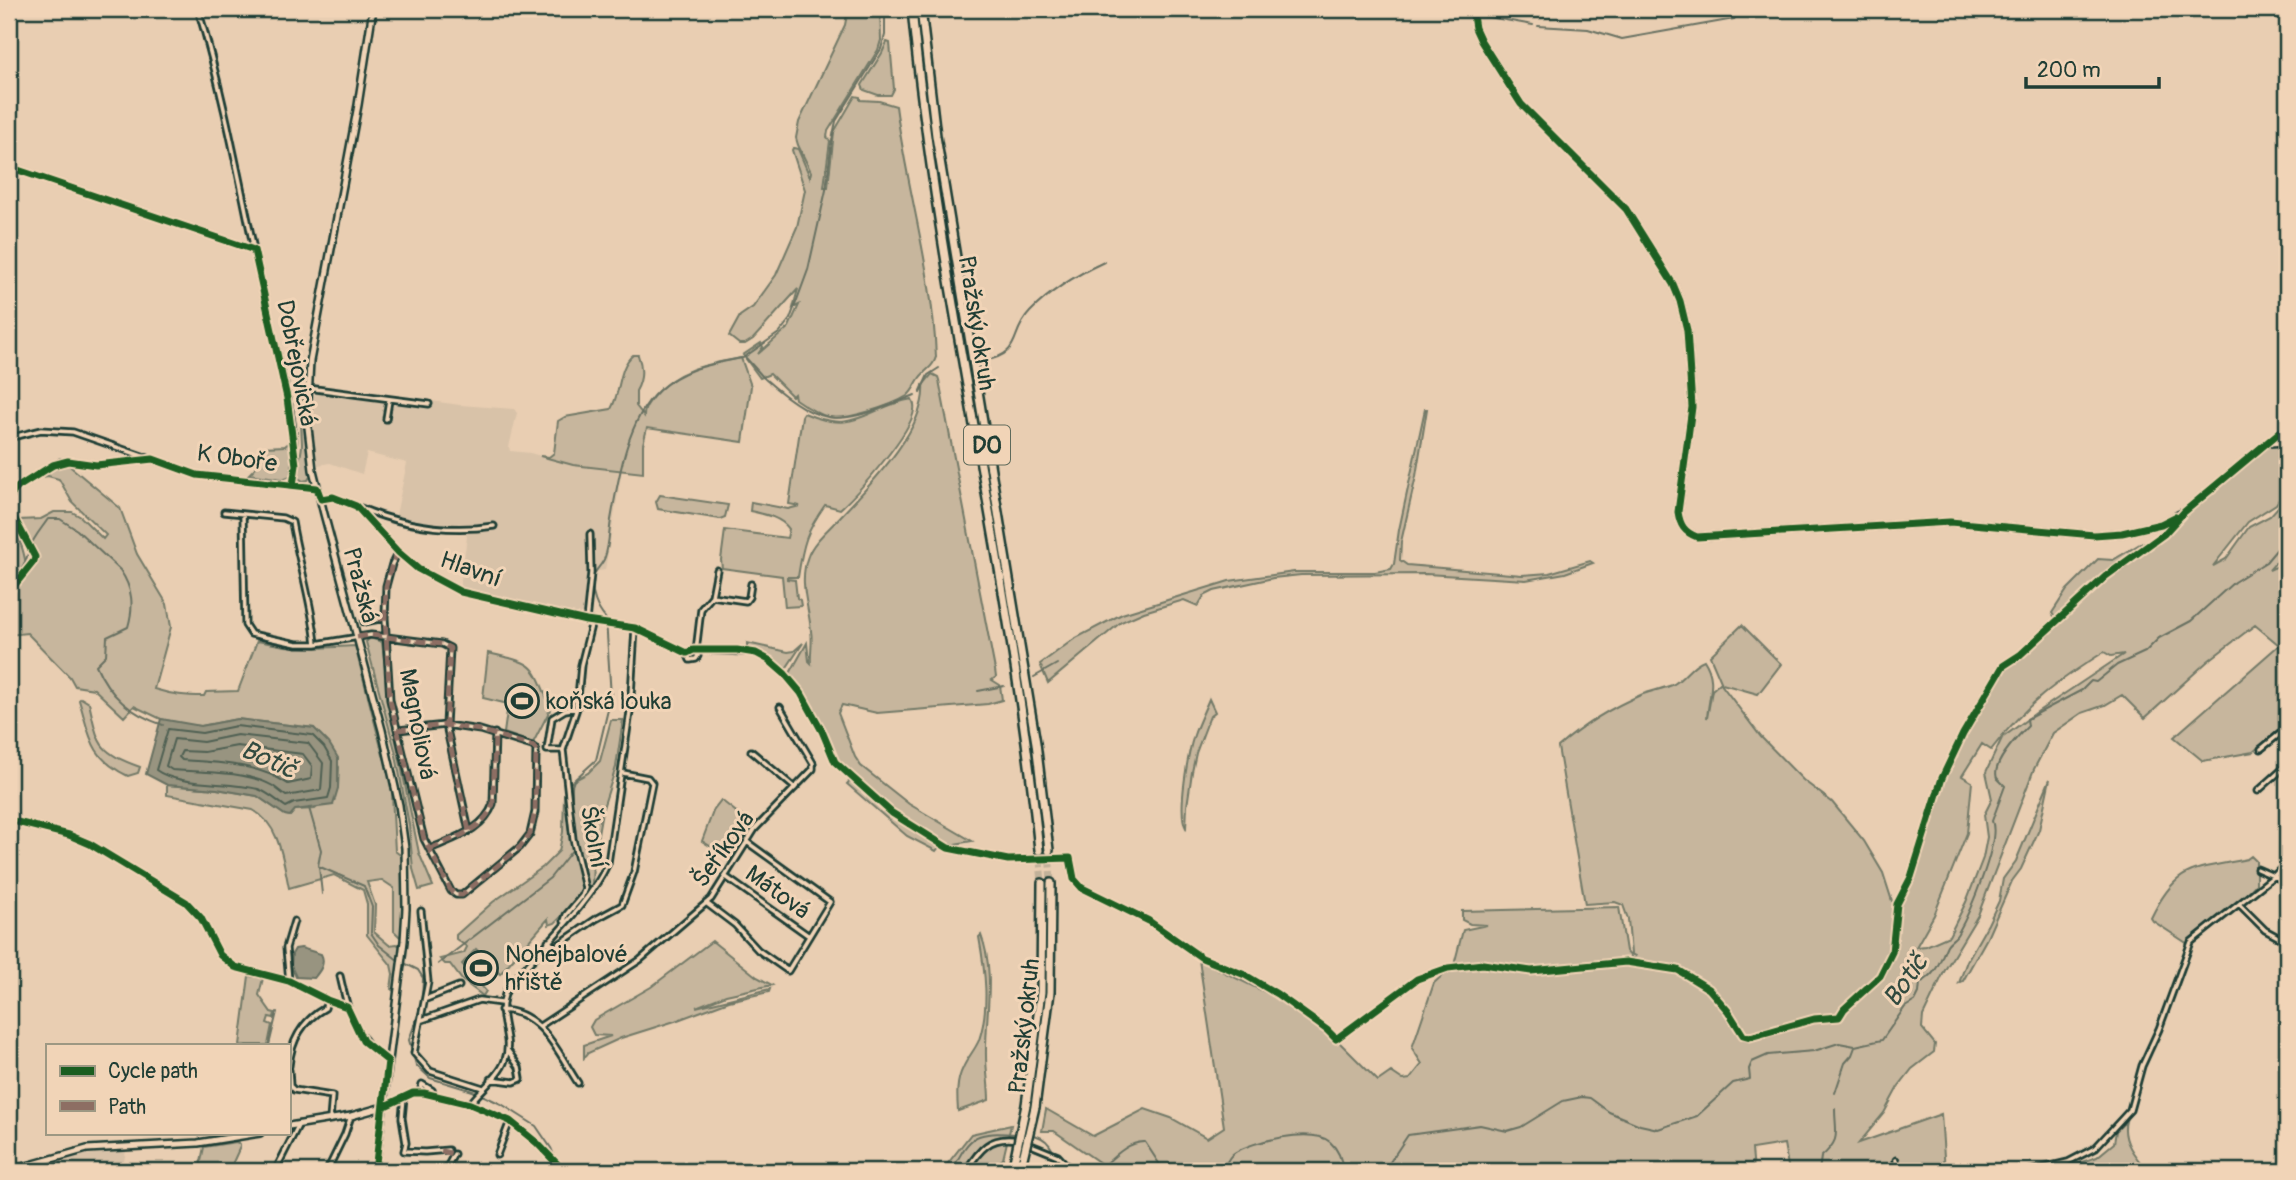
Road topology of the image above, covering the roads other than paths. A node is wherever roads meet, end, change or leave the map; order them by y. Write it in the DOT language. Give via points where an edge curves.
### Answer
graph roads {
  1 [pos="198,9"];
  2 [pos="373,9"];
  3 [pos="912,9"];
  4 [pos="921,9"];
  5 [pos="1472,9"];
  6 [pos="9,167"];
  7 [pos="254,250"];
  8 [pos="308,388"];
  9 [pos="389,400"];
  10 [pos="429,404"];
  11 [pos="386,419"];
  12 [pos="2287,426"];
  13 [pos="9,439"];
  14 [pos="2287,442"];
  15 [pos="2268,443"];
  16 [pos="153,459"];
  17 [pos="60,462"];
  18 [pos="293,485"];
  19 [pos="317,488"];
  20 [pos="320,499"];
  21 [pos="356,506"];
  22 [pos="224,512"];
  23 [pos="243,514"];
  24 [pos="494,526"];
  25 [pos="590,534"];
  26 [pos="398,552"];
  27 [pos="717,570"];
  28 [pos="751,584"];
  29 [pos="712,596"];
  30 [pos="385,618"];
  31 [pos="586,621"];
  32 [pos="592,621"];
  33 [pos="364,622"];
  34 [pos="635,628"];
  35 [pos="386,636"];
  36 [pos="357,637"];
  37 [pos="316,644"];
  38 [pos="696,651"];
  39 [pos="747,652"];
  40 [pos="687,653"];
  41 [pos="780,707"];
  42 [pos="577,708"];
  43 [pos="446,725"];
  44 [pos="2287,728"];
  45 [pos="398,730"];
  46 [pos="495,733"];
  47 [pos="2260,749"];
  48 [pos="563,750"];
  49 [pos="751,751"];
  50 [pos="2287,765"];
  51 [pos="623,773"];
  52 [pos="795,788"];
  53 [pos="2258,792"];
  54 [pos="468,831"];
  55 [pos="747,842"];
  56 [pos="430,849"];
  57 [pos="1040,850"];
  58 [pos="1049,850"];
  59 [pos="2287,862"];
  60 [pos="2257,869"];
  61 [pos="2274,876"];
  62 [pos="726,877"];
  63 [pos="2287,882"];
  64 [pos="1042,883"];
  65 [pos="1051,883"];
  66 [pos="706,903"];
  67 [pos="2239,904"];
  68 [pos="421,911"];
  69 [pos="294,921"];
  70 [pos="563,923"];
  71 [pos="809,936"];
  72 [pos="548,941"];
  73 [pos="2287,942"];
  74 [pos="340,976"];
  75 [pos="289,981"];
  76 [pos="459,986"];
  77 [pos="426,999"];
  78 [pos="501,1003"];
  79 [pos="347,1007"];
  80 [pos="501,1010"];
  81 [pos="422,1020"];
  82 [pos="540,1026"];
  83 [pos="290,1047"];
  84 [pos="508,1051"];
  85 [pos="388,1061"];
  86 [pos="491,1079"];
  87 [pos="578,1083"];
  88 [pos="290,1086"];
  89 [pos="482,1089"];
  90 [pos="420,1093"];
  91 [pos="434,1095"];
  92 [pos="404,1097"];
  93 [pos="470,1104"];
  94 [pos="383,1107"];
  95 [pos="351,1116"];
  96 [pos="330,1119"];
  97 [pos="510,1121"];
  98 [pos="299,1124"];
  99 [pos="290,1126"];
  100 [pos="254,1134"];
  101 [pos="448,1150"];
  102 [pos="454,1154"];
  103 [pos="497,1155"];
  104 [pos="1896,1160"];
  105 [pos="36,1168"];
  106 [pos="328,1169"];
  107 [pos="9,1171"];
  108 [pos="275,1171"];
  109 [pos="339,1171"];
  110 [pos="375,1171"];
  111 [pos="445,1171"];
  112 [pos="564,1171"];
  113 [pos="965,1171"];
  114 [pos="1012,1171"];
  115 [pos="1020,1171"];
  116 [pos="1072,1171"];
  117 [pos="1898,1171"];
  118 [pos="2030,1171"];
  1 -- 7 [label="street, Dobřejovická"];
  2 -- 8 [label="street, Pražská"];
  3 -- 57 [label="highway, Pražský okruh / D0" via="927,135"];
  4 -- 58 [label="highway, Pražský okruh / D0" via="936,136 1036,743"];
  5 -- 15 [label="street" via="1481,41 1521,104 1626,209 1677,293 1687,330 1692,385 1678,512 1682,528 1689,534 1951,522 2094,535 2122,533 2161,524 2184,512"];
  6 -- 7 [label="street"];
  7 -- 18 [label="street, Dobřejovická" via="286,398 296,465"];
  8 -- 9 [label="street"];
  8 -- 19 [label="street, Pražská" via="308,428"];
  9 -- 10 [label="street"];
  9 -- 11 [label="street"];
  12 -- 15 [label="street"];
  13 -- 16 [label="street, K Oboře" via="41,430 65,430"];
  14 -- 15 [label="street"];
  16 -- 17 [label="street" via="96,465"];
  16 -- 18 [label="street, K Oboře" via="197,475"];
  18 -- 19 [label="street, K Oboře"];
  19 -- 20 [label="street, Pražská"];
  20 -- 21 [label="street" via="333,497"];
  20 -- 36 [label="street, Pražská"];
  21 -- 24 [label="street" via="422,526 466,530"];
  21 -- 26 [label="street, Hlavní"];
  22 -- 23 [label="street"];
  23 -- 37 [label="street" via="292,522"];
  23 -- 37 [label="street" via="247,630 275,640"];
  25 -- 31 [label="street"];
  26 -- 30 [label="street, Magnoliová" via="386,586"];
  26 -- 31 [label="street, Hlavní" via="418,569 461,592"];
  27 -- 29 [label="street"];
  28 -- 29 [label="street" via="746,601"];
  29 -- 38 [label="street" via="701,610"];
  30 -- 33 [label="street"];
  30 -- 35 [label="street, Magnoliová"];
  31 -- 32 [label="street, Hlavní"];
  32 -- 34 [label="street, Hlavní"];
  32 -- 42 [label="street, Školní"];
  34 -- 40 [label="street, Hlavní"];
  34 -- 51 [label="street"];
  35 -- 36 [label="street"];
  35 -- 43 [label="street" via="450,648"];
  35 -- 45 [label="street, Magnoliová" via="390,700"];
  36 -- 37 [label="street"];
  36 -- 85 [label="street, Pražská" via="393,775 405,848 406,909"];
  38 -- 39 [label="street"];
  38 -- 40 [label="street"];
  38 -- 40 [label="street" via="694,660"];
  41 -- 52 [label="street, Šeříková" via="813,763 813,769"];
  42 -- 48 [label="street, Školní"];
  42 -- 48 [label="street" via="552,718 547,750"];
  43 -- 45 [label="street"];
  43 -- 46 [label="street"];
  43 -- 54 [label="street"];
  44 -- 47 [label="street"];
  45 -- 56 [label="street, Magnoliová"];
  46 -- 54 [label="street" via="493,804 484,821"];
  46 -- 56 [label="street, Magnoliová" via="536,749 530,834 465,893 456,895"];
  48 -- 70 [label="street, Školní" via="573,839 585,888"];
  49 -- 52 [label="street"];
  50 -- 53 [label="street"];
  51 -- 70 [label="street" via="608,863"];
  51 -- 72 [label="street" via="652,783 634,872 622,905 555,947"];
  52 -- 55 [label="street, Šeříková"];
  54 -- 56 [label="street"];
  55 -- 62 [label="street, Šeříková"];
  55 -- 71 [label="street" via="830,902"];
  59 -- 61 [label="street"];
  60 -- 61 [label="street"];
  61 -- 63 [label="street"];
  61 -- 67 [label="street"];
  62 -- 66 [label="street, Šeříková"];
  62 -- 71 [label="street, Mátová"];
  64 -- 114 [label="highway, Pražský okruh, bridge" via="1041,992"];
  65 -- 115 [label="highway, Pražský okruh, bridge" via="1049,1001 1035,1107"];
  66 -- 71 [label="street" via="788,971"];
  66 -- 82 [label="street, Šeříková" via="640,960"];
  67 -- 73 [label="street" via="2265,930"];
  67 -- 118 [label="street" via="2191,942 2142,1066 2130,1110 2095,1148 2068,1162"];
  68 -- 77 [label="street" via="428,967"];
  69 -- 75 [label="street" via="286,948"];
  70 -- 72 [label="street"];
  72 -- 78 [label="street" via="507,989"];
  74 -- 79 [label="street"];
  76 -- 77 [label="street"];
  77 -- 81 [label="street"];
  78 -- 80 [label="street"];
  78 -- 81 [label="street" via="479,1000"];
  79 -- 83 [label="street" via="327,1000 325,1008 301,1027"];
  79 -- 85 [label="street" via="363,1041"];
  80 -- 82 [label="street" via="520,1012"];
  80 -- 84 [label="street"];
  81 -- 89 [label="street" via="414,1050 423,1065"];
  82 -- 87 [label="street"];
  84 -- 86 [label="street" via="503,1066"];
  84 -- 86 [label="street" via="521,1079"];
  85 -- 94 [label="street, Pražská"];
  86 -- 89 [label="street"];
  88 -- 96 [label="street" via="332,1096"];
  89 -- 93 [label="street"];
  90 -- 91 [label="street"];
  90 -- 91 [label="street" via="422,1084"];
  90 -- 92 [label="street"];
  91 -- 93 [label="street"];
  92 -- 94 [label="street"];
  92 -- 101 [label="street" via="404,1151"];
  93 -- 97 [label="street"];
  94 -- 95 [label="street"];
  94 -- 110 [label="street, Pražská"];
  95 -- 96 [label="street"];
  95 -- 106 [label="street"];
  96 -- 98 [label="street"];
  97 -- 103 [label="street"];
  97 -- 112 [label="street"];
  98 -- 99 [label="street"];
  98 -- 108 [label="street"];
  100 -- 105 [label="street" via="198,1143 87,1149"];
  102 -- 111 [label="street"];
  104 -- 117 [label="street"];
  105 -- 107 [label="street"];
  106 -- 109 [label="street"];
  113 -- 116 [label="street" via="981,1148 1004,1139 1058,1156"];
}
